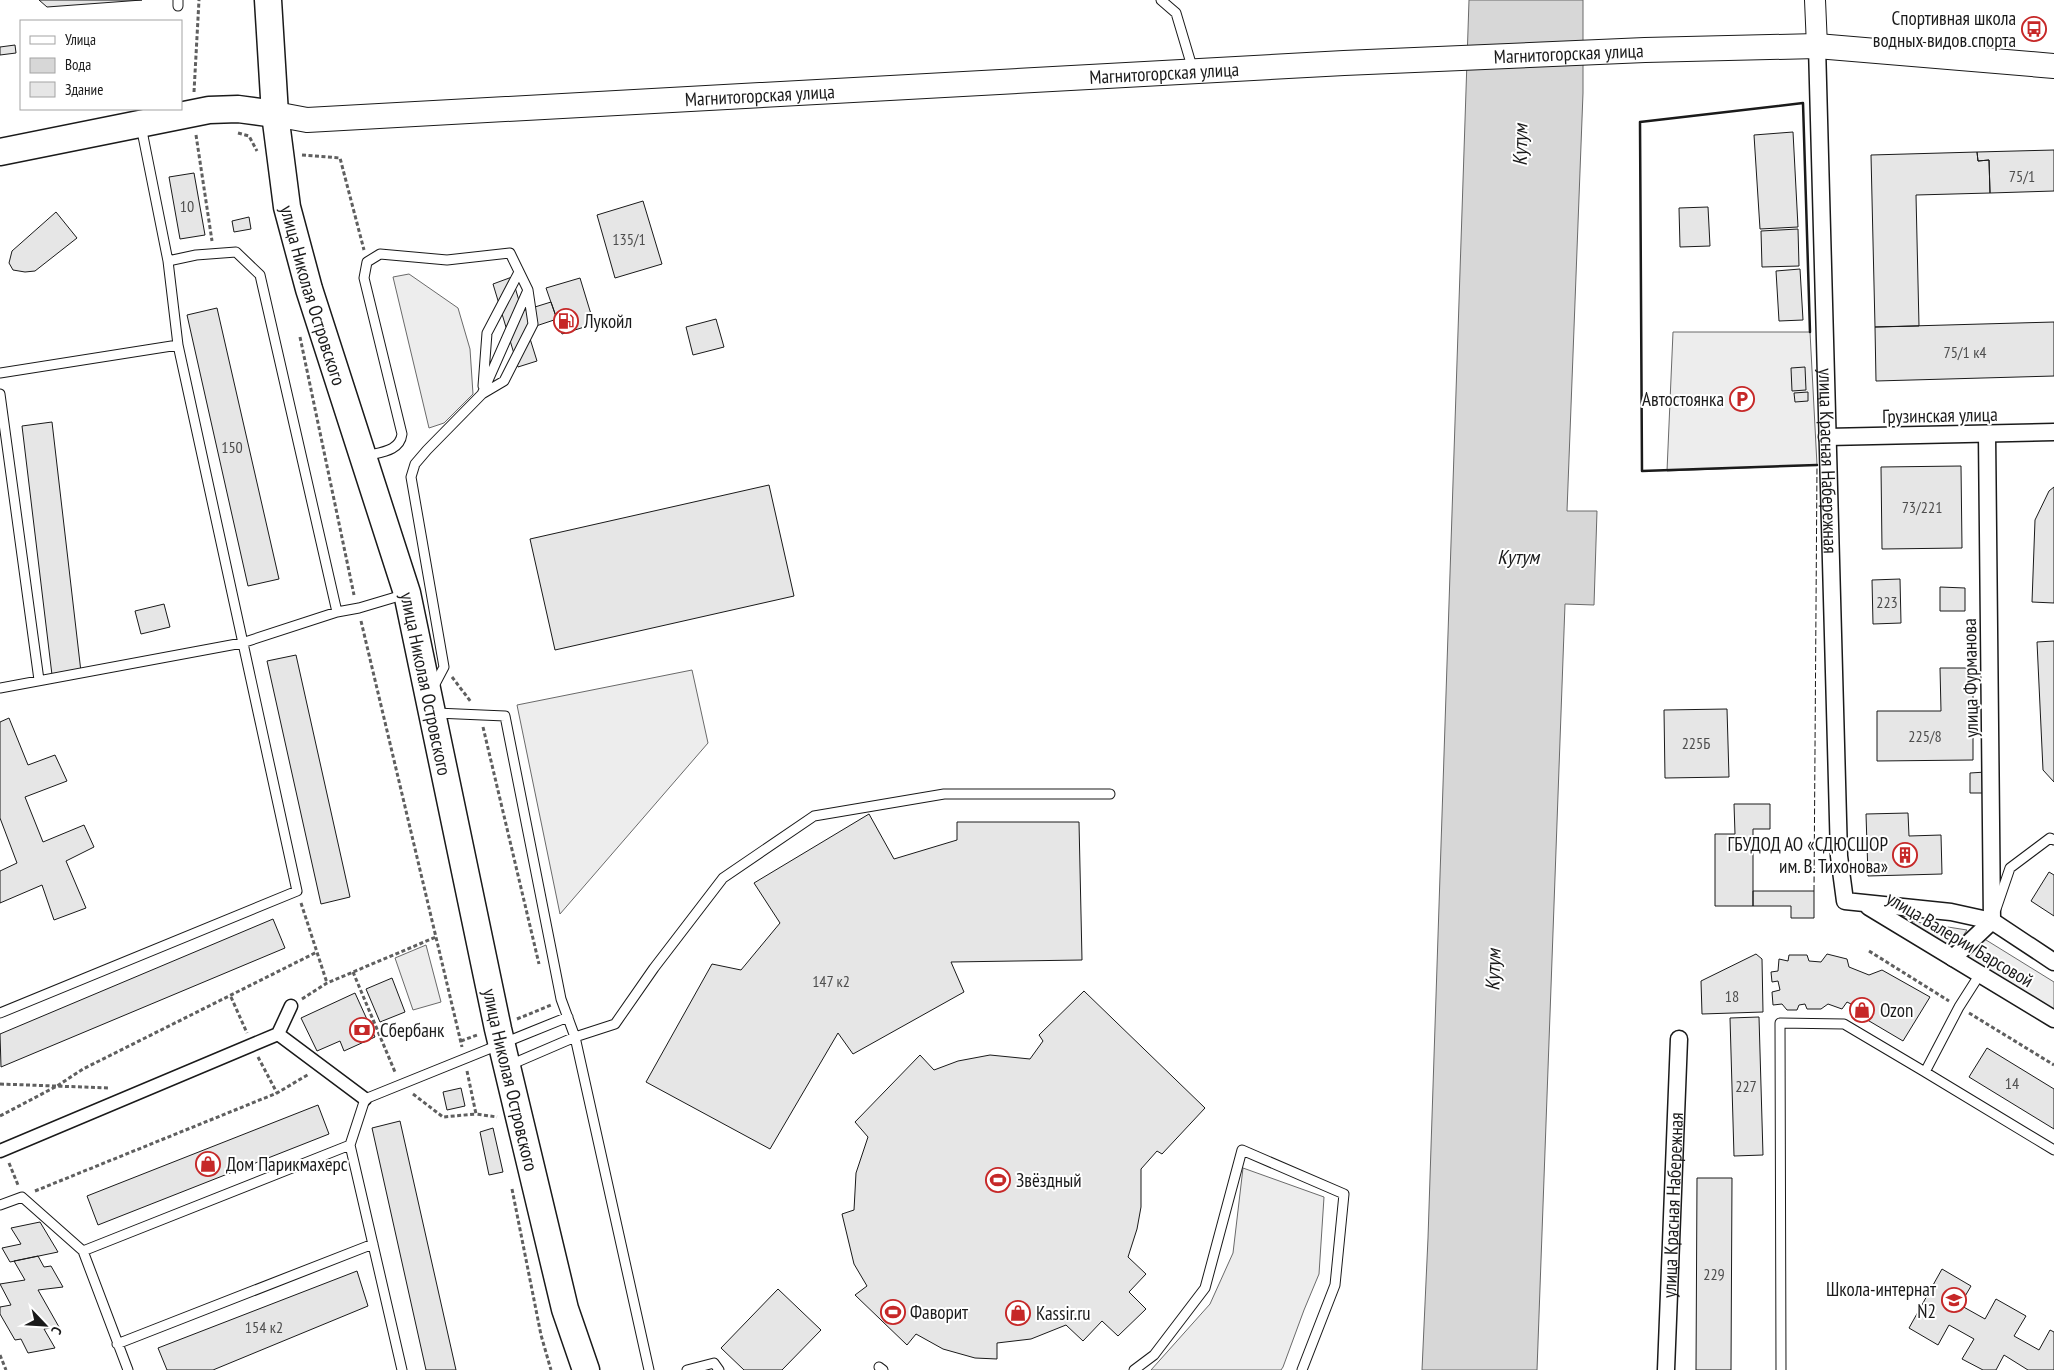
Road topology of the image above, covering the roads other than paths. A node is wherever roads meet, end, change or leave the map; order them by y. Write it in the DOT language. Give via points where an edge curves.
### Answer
graph roads {
  1 [pos="268,0"];
  2 [pos="1161,0"];
  3 [pos="1814,0"];
  4 [pos="1817,46"];
  5 [pos="2054,66"];
  6 [pos="1193,71"];
  7 [pos="275,114"];
  8 [pos="141,123"];
  9 [pos="0,152"];
  10 [pos="168,261"];
  11 [pos="519,272"];
  12 [pos="528,290"];
  13 [pos="178,345"];
  14 [pos="0,373"];
  15 [pos="0,394"];
  16 [pos="482,394"];
  17 [pos="2054,432"];
  18 [pos="1987,434"];
  19 [pos="1827,437"];
  20 [pos="362,458"];
  21 [pos="407,593"];
  22 [pos="337,612"];
  23 [pos="242,643"];
  24 [pos="39,680"];
  25 [pos="0,688"];
  26 [pos="429,706"];
  27 [pos="1110,794"];
  28 [pos="2054,840"];
  29 [pos="1864,904"];
  30 [pos="1992,922"];
  31 [pos="1953,958"];
  32 [pos="2054,962"];
  33 [pos="1980,974"];
  34 [pos="291,1006"];
  35 [pos="0,1013"];
  36 [pos="568,1018"];
  37 [pos="2054,1019"];
  38 [pos="278,1034"];
  39 [pos="575,1037"];
  40 [pos="1679,1039"];
  41 [pos="505,1055"];
  42 [pos="1925,1072"];
  43 [pos="365,1099"];
  44 [pos="350,1145"];
  45 [pos="2,1150"];
  46 [pos="2054,1150"];
  47 [pos="0,1205"];
  48 [pos="373,1244"];
  49 [pos="83,1251"];
  50 [pos="118,1344"];
  51 [pos="128,1370"];
  52 [pos="402,1370"];
  53 [pos="586,1370"];
  54 [pos="649,1370"];
  55 [pos="687,1370"];
  56 [pos="719,1370"];
  57 [pos="1134,1370"];
  58 [pos="1302,1370"];
  59 [pos="1666,1370"];
  60 [pos="1781,1370"];
  1 -- 7 [label="main road, улица Николая Островского"];
  2 -- 6 [label="lane" via="1176,13"];
  3 -- 4 [label="street, улица Красная Набережная"];
  4 -- 5 [label="main road, Магнитогорская улица"];
  4 -- 6 [label="main road, Магнитогорская улица" via="1646,50"];
  4 -- 19 [label="street, улица Красная Набережная"];
  6 -- 7 [label="main road, Магнитогорская улица" via="307,120"];
  7 -- 8 [label="main road" via="238,109 198,127"];
  7 -- 20 [label="main road, улица Николая Островского" via="287,207 309,290"];
  8 -- 9 [label="main road"];
  8 -- 10 [label="lane"];
  10 -- 13 [label="lane"];
  10 -- 22 [label="lane" via="236,252 260,275"];
  11 -- 12 [label="lane"];
  11 -- 16 [label="lane" via="487,333"];
  11 -- 20 [label="lane" via="510,254 447,260 380,254 367,262 364,278 402,434 396,447"];
  12 -- 16 [label="lane"];
  12 -- 16 [label="lane" via="533,324 504,381"];
  13 -- 14 [label="lane"];
  13 -- 23 [label="lane"];
  15 -- 24 [label="lane"];
  16 -- 26 [label="lane" via="415,464 411,477 444,667"];
  17 -- 18 [label="street, Грузинская улица"];
  18 -- 19 [label="street, Грузинская улица"];
  18 -- 30 [label="street, улица Фурманова"];
  19 -- 29 [label="street, улица Красная Набережная" via="1839,856 1844,901"];
  20 -- 21 [label="main road, улица Николая Островского"];
  21 -- 22 [label="lane"];
  21 -- 26 [label="main road, улица Николая Островского"];
  22 -- 23 [label="lane"];
  23 -- 24 [label="lane"];
  23 -- 35 [label="lane" via="297,891"];
  24 -- 25 [label="lane"];
  26 -- 36 [label="lane" via="505,716 561,999"];
  26 -- 41 [label="main road, улица Николая Островского"];
  27 -- 39 [label="lane" via="944,794 814,816 723,878 615,1024"];
  28 -- 30 [label="lane" via="2050,838 2010,868"];
  29 -- 30 [label="street, улица Валерии Барсовой" via="1951,912"];
  29 -- 31 [label="street, улица Валерии Барсовой"];
  30 -- 31 [label="street"];
  30 -- 32 [label="street, улица Валерии Барсовой"];
  31 -- 33 [label="street, улица Валерии Барсовой"];
  33 -- 37 [label="street, улица Валерии Барсовой"];
  33 -- 42 [label="lane"];
  34 -- 38 [label="street"];
  36 -- 39 [label="lane"];
  36 -- 41 [label="lane"];
  38 -- 43 [label="street"];
  38 -- 45 [label="street"];
  39 -- 41 [label="lane"];
  39 -- 54 [label="lane"];
  40 -- 59 [label="street, улица Красная Набережная"];
  41 -- 43 [label="lane" via="465,1060"];
  41 -- 53 [label="main road, улица Николая Островского" via="560,1290"];
  42 -- 46 [label="lane"];
  42 -- 60 [label="lane" via="1844,1024 1780,1023"];
  43 -- 44 [label="lane"];
  44 -- 48 [label="lane"];
  44 -- 49 [label="lane"];
  47 -- 49 [label="lane" via="22,1197"];
  48 -- 50 [label="lane"];
  48 -- 52 [label="lane"];
  49 -- 50 [label="lane"];
  50 -- 51 [label="lane"];
  55 -- 56 [label="lane" via="714,1363"];
  57 -- 58 [label="lane" via="1154,1355 1205,1288 1242,1150 1344,1194 1334,1285"];
}
